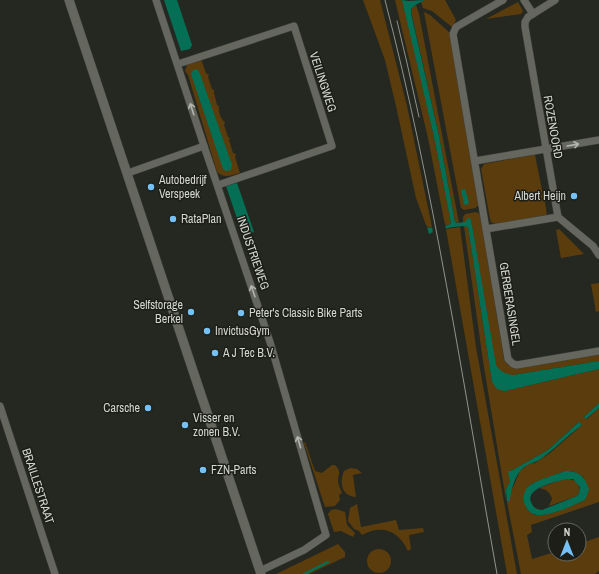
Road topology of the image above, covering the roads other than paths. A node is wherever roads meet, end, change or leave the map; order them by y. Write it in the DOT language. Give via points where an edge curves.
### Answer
graph roads {
  1 [pos="69,0"];
  2 [pos="156,0"];
  3 [pos="503,0"];
  4 [pos="524,0"];
  5 [pos="555,0"];
  6 [pos="533,14"];
  7 [pos="178,64"];
  8 [pos="599,140"];
  9 [pos="204,146"];
  10 [pos="546,150"];
  11 [pos="475,161"];
  12 [pos="128,173"];
  13 [pos="218,185"];
  14 [pos="558,217"];
  15 [pos="486,229"];
  16 [pos="599,255"];
  17 [pos="599,351"];
  18 [pos="0,406"];
  19 [pos="260,572"];
  20 [pos="55,574"];
  1 -- 12 [label="street, INDUSTRIEWEG"];
  2 -- 7 [label="street, INDUSTRIEWEG"];
  3 -- 11 [label="street, GERBERASINGEL" via="456,27 453,34"];
  4 -- 6 [label="street"];
  5 -- 6 [label="street"];
  6 -- 10 [label="street, ROZENOORD" via="528,17 525,27"];
  9 -- 7 [label="street, INDUSTRIEWEG, one-way"];
  7 -- 13 [label="street, VEILINGWEG" via="294,26 332,146"];
  10 -- 8 [label="street, one-way"];
  9 -- 12 [label="street"];
  9 -- 13 [label="street, INDUSTRIEWEG"];
  10 -- 11 [label="street"];
  10 -- 14 [label="street, ROZENOORD"];
  11 -- 15 [label="street, GERBERASINGEL"];
  12 -- 19 [label="street, INDUSTRIEWEG"];
  19 -- 13 [label="street, INDUSTRIEWEG, one-way" via="304,550 326,535 270,342"];
  14 -- 15 [label="street"];
  14 -- 16 [label="street"];
  15 -- 17 [label="street, GERBERASINGEL" via="508,359 512,364"];
  18 -- 20 [label="street, BRAILLESTRAAT"];
}
